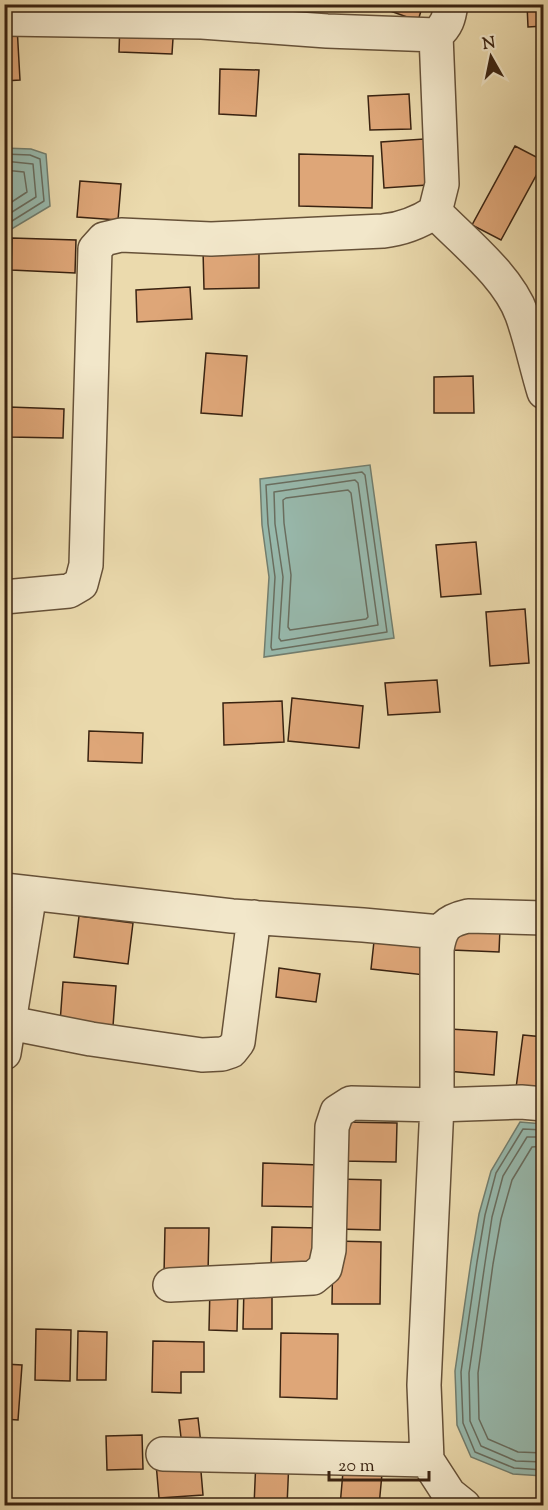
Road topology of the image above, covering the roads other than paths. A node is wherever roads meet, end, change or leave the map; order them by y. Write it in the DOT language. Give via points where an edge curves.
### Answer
graph roads {
  1 [pos="451,4"];
  2 [pos="4,19"];
  3 [pos="436,35"];
  4 [pos="435,212"];
  5 [pos="537,344"];
  6 [pos="543,392"];
  7 [pos="4,597"];
  8 [pos="17,891"];
  9 [pos="254,917"];
  10 [pos="543,918"];
  11 [pos="440,932"];
  12 [pos="7,1038"];
  13 [pos="543,1104"];
  14 [pos="437,1106"];
  15 [pos="170,1285"];
  16 [pos="163,1454"];
  17 [pos="427,1460"];
  18 [pos="464,1506"];
  1 -- 3 [label="street" via="448,21"];
  2 -- 3 [label="street" via="202,22"];
  3 -- 4 [label="street" via="442,184"];
  4 -- 5 [label="street" via="502,281"];
  4 -- 7 [label="street" via="402,229 382,231 211,239 121,235 104,239 94,256 87,566 81,584 69,591"];
  5 -- 6 [label="street"];
  8 -- 9 [label="street"];
  8 -- 12 [label="street"];
  9 -- 11 [label="street"];
  9 -- 12 [label="street" via="238,1042 231,1051 202,1055 91,1039"];
  10 -- 11 [label="street" via="468,916 448,923"];
  11 -- 14 [label="street"];
  13 -- 14 [label="street"];
  14 -- 15 [label="street" via="351,1103 337,1112 332,1127 329,1250 325,1268 313,1278"];
  14 -- 17 [label="street" via="424,1385"];
  16 -- 17 [label="street"];
  17 -- 18 [label="street" via="449,1494"];
}
